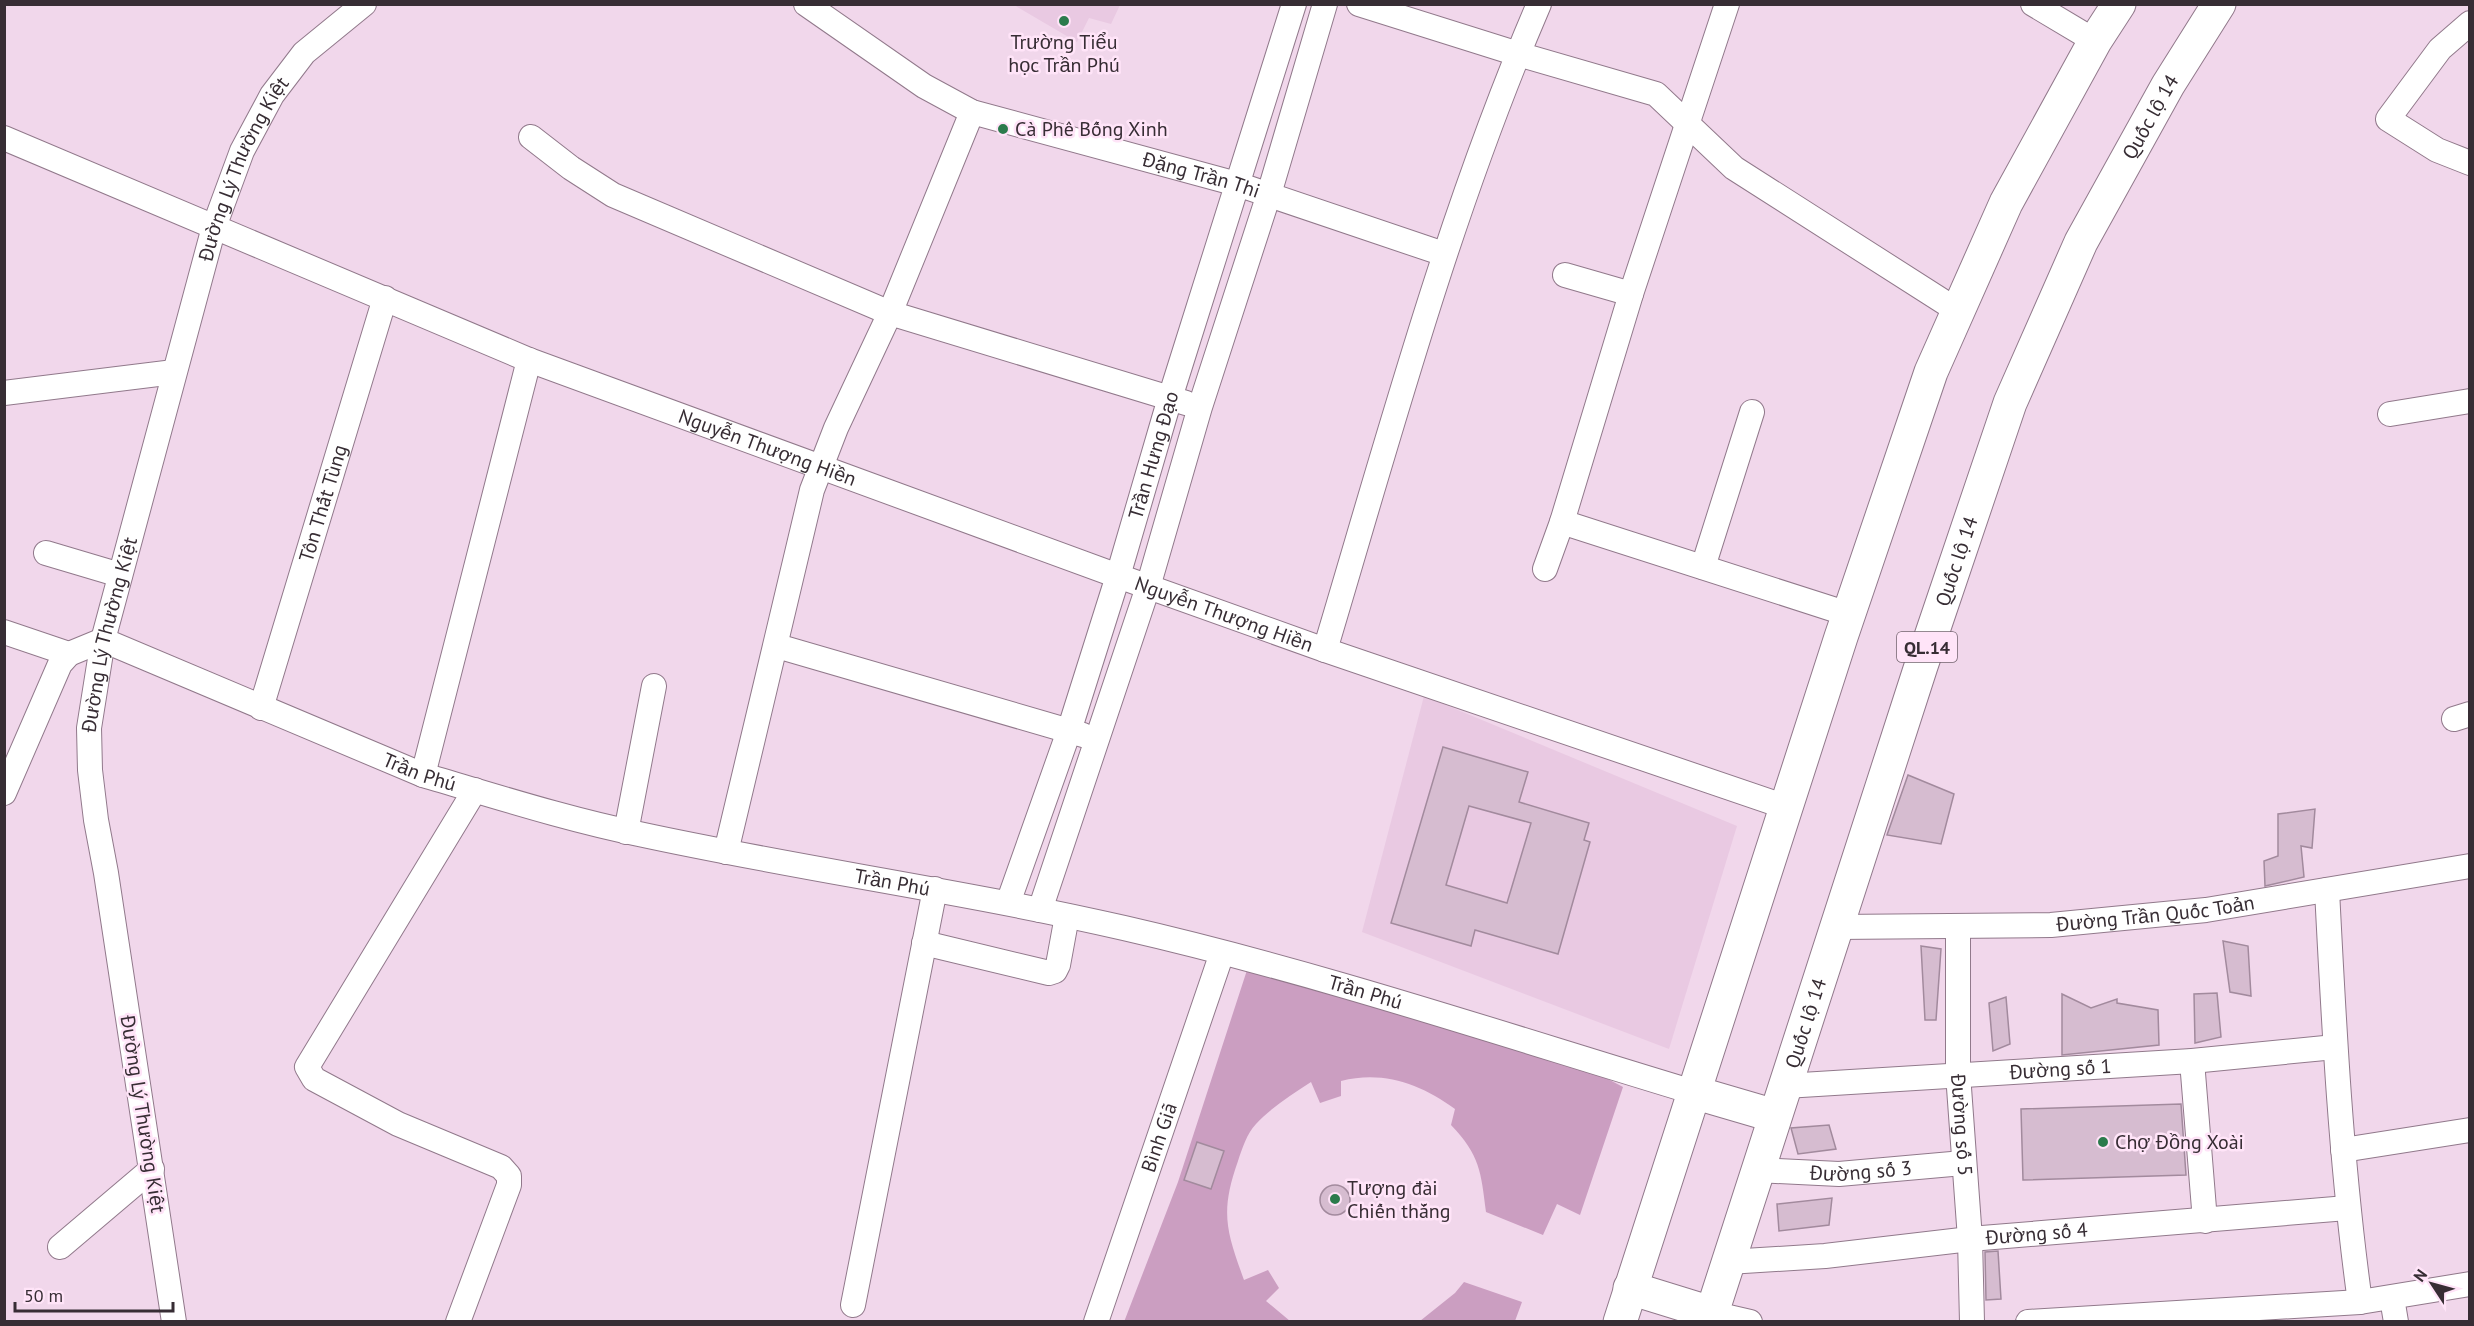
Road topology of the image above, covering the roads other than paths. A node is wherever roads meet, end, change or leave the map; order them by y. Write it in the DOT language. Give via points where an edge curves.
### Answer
graph roads {
  1 [pos="364,4"];
  2 [pos="806,4"];
  3 [pos="1294,4"];
  4 [pos="1325,4"];
  5 [pos="1359,4"];
  6 [pos="1539,4"];
  7 [pos="1727,4"];
  8 [pos="2033,4"];
  9 [pos="2119,4"];
  10 [pos="2220,4"];
  11 [pos="2469,23"];
  12 [pos="2095,41"];
  13 [pos="1518,54"];
  14 [pos="972,112"];
  15 [pos="1686,124"];
  16 [pos="531,137"];
  17 [pos="4,138"];
  18 [pos="2469,163"];
  19 [pos="1237,184"];
  20 [pos="1269,194"];
  21 [pos="214,227"];
  22 [pos="1444,254"];
  23 [pos="1565,275"];
  24 [pos="1630,294"];
  25 [pos="385,298"];
  26 [pos="1958,311"];
  27 [pos="890,313"];
  28 [pos="529,360"];
  29 [pos="174,372"];
  30 [pos="4,393"];
  31 [pos="1170,398"];
  32 [pos="2469,401"];
  33 [pos="1200,407"];
  34 [pos="1752,412"];
  35 [pos="2390,414"];
  36 [pos="820,469"];
  37 [pos="1562,522"];
  38 [pos="45,553"];
  39 [pos="1703,567"];
  40 [pos="1545,569"];
  41 [pos="120,575"];
  42 [pos="1118,576"];
  43 [pos="1148,586"];
  44 [pos="1848,614"];
  45 [pos="4,632"];
  46 [pos="103,640"];
  47 [pos="777,646"];
  48 [pos="1325,650"];
  49 [pos="69,654"];
  50 [pos="654,686"];
  51 [pos="261,708"];
  52 [pos="1069,731"];
  53 [pos="1097,740"];
  54 [pos="13,752"];
  55 [pos="423,775"];
  56 [pos="475,790"];
  57 [pos="4,793"];
  58 [pos="1786,807"];
  59 [pos="626,832"];
  60 [pos="726,852"];
  61 [pos="2469,866"];
  62 [pos="935,889"];
  63 [pos="2327,890"];
  64 [pos="1008,903"];
  65 [pos="1040,910"];
  66 [pos="1066,916"];
  67 [pos="1836,927"];
  68 [pos="1958,927"];
  69 [pos="924,943"];
  70 [pos="1222,952"];
  71 [pos="2335,1047"];
  72 [pos="2192,1061"];
  73 [pos="1958,1074"];
  74 [pos="1693,1092"];
  75 [pos="1780,1101"];
  76 [pos="2469,1130"];
  77 [pos="2343,1150"];
  78 [pos="1963,1163"];
  79 [pos="152,1169"];
  80 [pos="1757,1170"];
  81 [pos="2347,1208"];
  82 [pos="2205,1221"];
  83 [pos="1970,1239"];
  84 [pos="60,1247"];
  85 [pos="1728,1262"];
  86 [pos="2469,1284"];
  87 [pos="1630,1288"];
  88 [pos="2392,1298"];
  89 [pos="2360,1302"];
  90 [pos="853,1305"];
  91 [pos="1710,1317"];
  92 [pos="174,1322"];
  93 [pos="458,1322"];
  94 [pos="1096,1322"];
  95 [pos="1620,1322"];
  96 [pos="1750,1322"];
  97 [pos="1972,1322"];
  98 [pos="2028,1322"];
  99 [pos="2396,1322"];
  1 -- 21 [label="street, Đường Lý Thường Kiệt" via="304,53 272,95 242,151"];
  2 -- 14 [label="street, Đặng Trần Thi" via="924,86"];
  3 -- 19 [label="street, Trần Hưng Đạo"];
  4 -- 20 [label="street"];
  5 -- 13 [label="street"];
  6 -- 13 [label="street"];
  7 -- 15 [label="street"];
  8 -- 12 [label="street"];
  9 -- 12 [label="highway"];
  10 -- 67 [label="highway, Quốc lộ 14 / QL.14" via="2168,85 2081,242 2010,403"];
  11 -- 18 [label="street" via="2440,49 2388,119 2437,150"];
  12 -- 26 [label="highway" via="2006,203"];
  13 -- 15 [label="street" via="1656,94"];
  13 -- 22 [label="street"];
  14 -- 19 [label="street, Đặng Trần Thi"];
  14 -- 27 [label="street"];
  15 -- 24 [label="street"];
  15 -- 26 [label="street" via="1734,168"];
  16 -- 27 [label="street" via="613,195"];
  17 -- 21 [label="street, Nguyễn Thượng Hiền"];
  19 -- 20 [label="street, Đặng Trần Thi"];
  19 -- 31 [label="street, Trần Hưng Đạo"];
  20 -- 22 [label="street, Đặng Trần Thi"];
  20 -- 33 [label="street"];
  21 -- 25 [label="street, Nguyễn Thượng Hiền"];
  21 -- 29 [label="street, Đường Lý Thường Kiệt"];
  22 -- 48 [label="street"];
  23 -- 24 [label="street"];
  24 -- 37 [label="street"];
  25 -- 28 [label="street, Nguyễn Thượng Hiền"];
  25 -- 51 [label="street, Tôn Thất Tùng"];
  26 -- 44 [label="highway" via="1931,372"];
  27 -- 31 [label="street"];
  27 -- 36 [label="street"];
  28 -- 36 [label="street, Nguyễn Thượng Hiền"];
  28 -- 55 [label="street"];
  29 -- 30 [label="street"];
  29 -- 41 [label="street, Đường Lý Thường Kiệt"];
  31 -- 33 [label="street"];
  31 -- 42 [label="street, Trần Hưng Đạo"];
  32 -- 35 [label="street"];
  33 -- 43 [label="street"];
  34 -- 39 [label="street"];
  36 -- 42 [label="street, Nguyễn Thượng Hiền"];
  36 -- 47 [label="street"];
  37 -- 39 [label="street"];
  37 -- 40 [label="street"];
  38 -- 41 [label="street"];
  39 -- 44 [label="street"];
  41 -- 46 [label="street, Đường Lý Thường Kiệt"];
  42 -- 43 [label="street, Nguyễn Thượng Hiền"];
  42 -- 52 [label="street, Trần Hưng Đạo"];
  43 -- 48 [label="street, Nguyễn Thượng Hiền"];
  43 -- 53 [label="street"];
  44 -- 58 [label="highway"];
  45 -- 49 [label="street"];
  46 -- 49 [label="street"];
  46 -- 51 [label="street, Trần Phú"];
  46 -- 79 [label="street, Đường Lý Thường Kiệt" via="89,728 90,770"];
  47 -- 52 [label="street"];
  47 -- 60 [label="street"];
  48 -- 58 [label="street, Nguyễn Thượng Hiền"];
  49 -- 54 [label="street"];
  50 -- 59 [label="street"];
  51 -- 55 [label="street, Trần Phú"];
  52 -- 53 [label="street"];
  52 -- 64 [label="street, Trần Hưng Đạo"];
  53 -- 65 [label="street"];
  54 -- 57 [label="street"];
  55 -- 56 [label="street, Trần Phú"];
  56 -- 59 [label="street, Trần Phú"];
  56 -- 93 [label="street" via="307,1067 314,1079 398,1124 501,1167 509,1176"];
  58 -- 74 [label="highway"];
  59 -- 60 [label="street, Trần Phú"];
  60 -- 62 [label="street, Trần Phú"];
  61 -- 63 [label="street, Đường Trần Quốc Toản"];
  62 -- 64 [label="street, Trần Phú"];
  62 -- 69 [label="street"];
  63 -- 68 [label="street, Đường Trần Quốc Toản" via="2206,910 2051,925"];
  63 -- 71 [label="street"];
  64 -- 65 [label="street, Trần Phú"];
  65 -- 66 [label="street, Trần Phú"];
  66 -- 69 [label="street" via="1058,965 1049,973"];
  66 -- 70 [label="street, Trần Phú"];
  67 -- 68 [label="street, Đường Trần Quốc Toản"];
  67 -- 75 [label="highway, Quốc lộ 14 / QL.14"];
  68 -- 73 [label="street, Đường số 5"];
  69 -- 90 [label="street"];
  70 -- 74 [label="street, Trần Phú"];
  70 -- 94 [label="street, Bình Giã"];
  71 -- 72 [label="street, Đường số 1"];
  71 -- 77 [label="street"];
  72 -- 73 [label="street, Đường số 1"];
  72 -- 82 [label="street"];
  73 -- 75 [label="street, Đường số 1"];
  73 -- 78 [label="street, Đường số 5"];
  74 -- 75 [label="highway"];
  74 -- 87 [label="highway"];
  75 -- 80 [label="highway, Quốc lộ 14 / QL.14"];
  76 -- 77 [label="street"];
  77 -- 81 [label="street"];
  78 -- 80 [label="street, Đường số 3" via="1839,1174"];
  78 -- 83 [label="street, Đường số 5"];
  79 -- 84 [label="street"];
  79 -- 92 [label="street, Đường Lý Thường Kiệt"];
  80 -- 85 [label="highway, Quốc lộ 14 / QL.14"];
  81 -- 82 [label="street, Đường số 4"];
  81 -- 89 [label="street"];
  82 -- 83 [label="street, Đường số 4"];
  83 -- 85 [label="street, Đường số 4" via="1826,1256"];
  83 -- 97 [label="street, Đường số 5"];
  85 -- 91 [label="highway, Quốc lộ 14 / QL.14"];
  86 -- 88 [label="street"];
  87 -- 91 [label="highway"];
  87 -- 95 [label="highway"];
  88 -- 89 [label="street"];
  88 -- 99 [label="street"];
  89 -- 98 [label="street"];
  91 -- 96 [label="street"];
}
